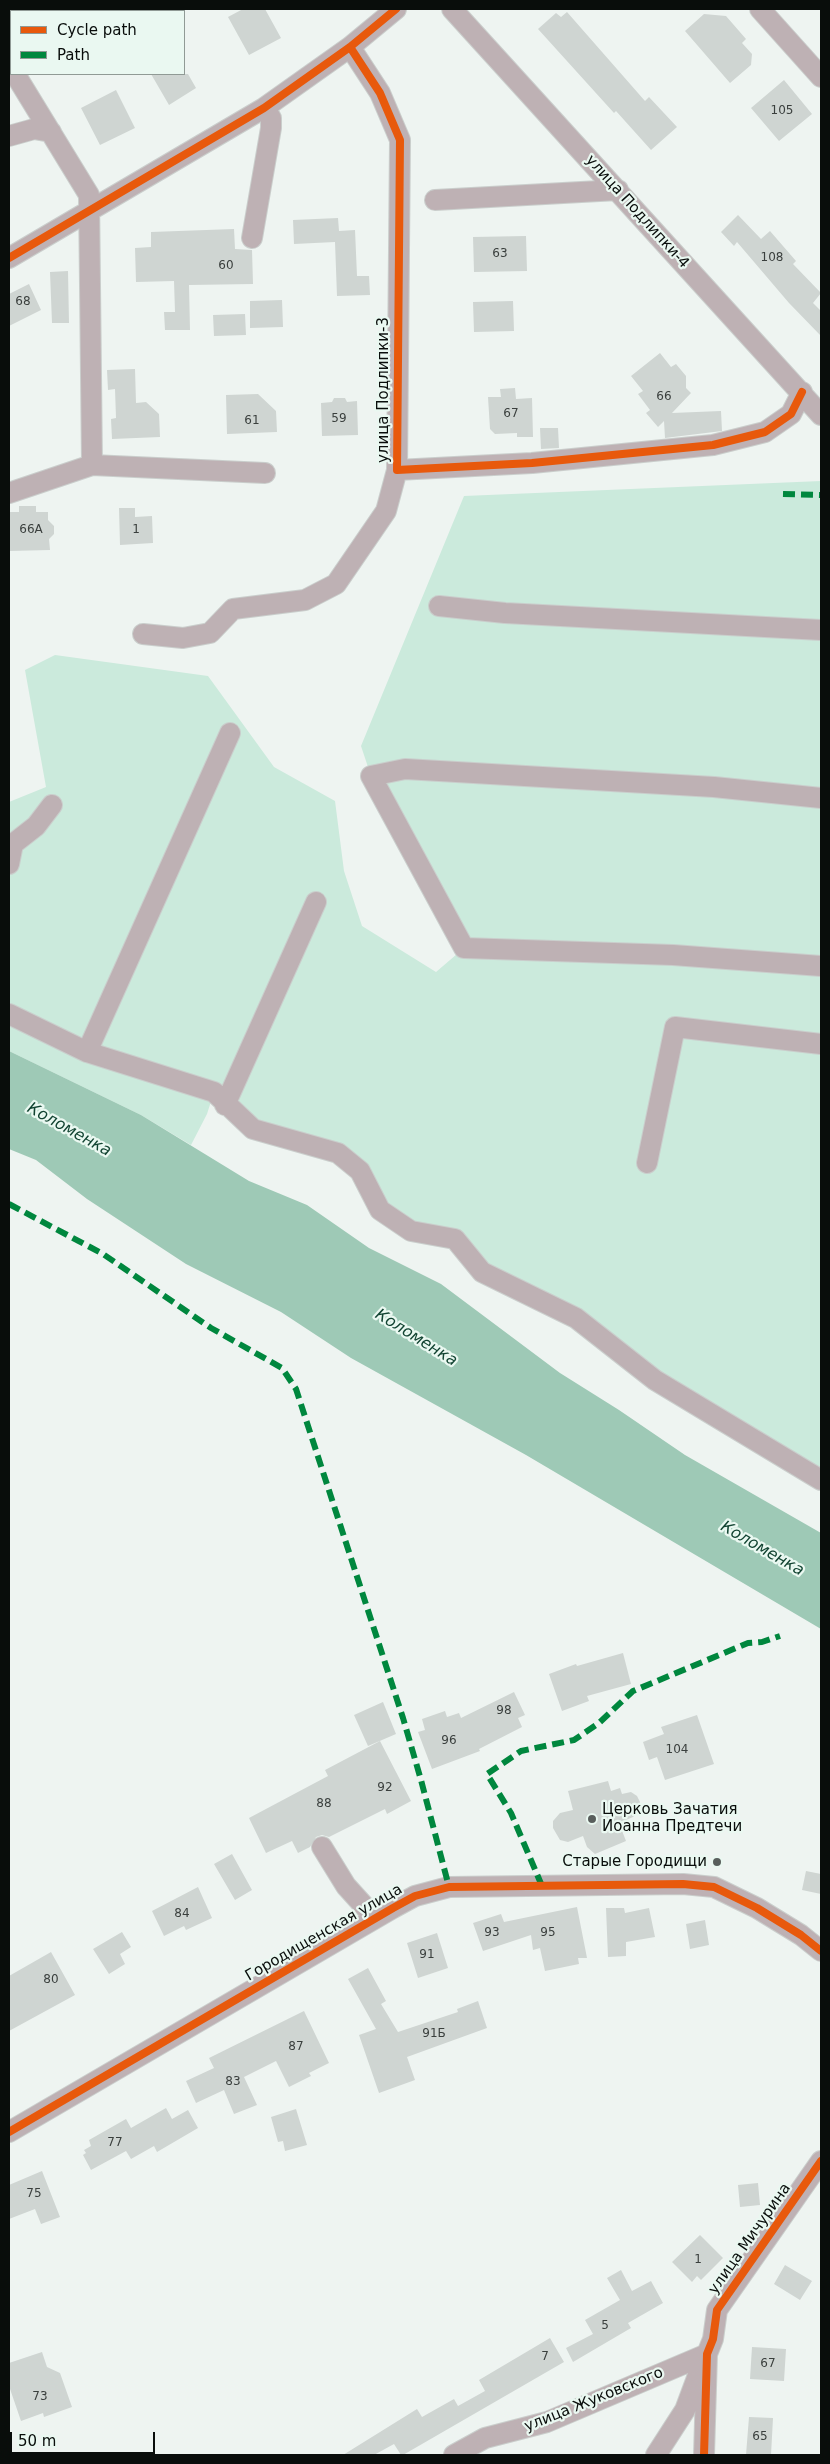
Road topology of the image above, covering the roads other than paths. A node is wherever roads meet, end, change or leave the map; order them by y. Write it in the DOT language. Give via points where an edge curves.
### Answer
graph roads {
  1 [pos="396,9"];
  2 [pos="452,9"];
  3 [pos="760,9"];
  4 [pos="350,47"];
  5 [pos="16,75"];
  6 [pos="821,77"];
  7 [pos="264,108"];
  8 [pos="50,132"];
  9 [pos="9,136"];
  10 [pos="618,190"];
  11 [pos="435,200"];
  12 [pos="90,210"];
  13 [pos="252,238"];
  14 [pos="9,258"];
  15 [pos="802,392"];
  16 [pos="821,415"];
  17 [pos="92,465"];
  18 [pos="396,470"];
  19 [pos="265,473"];
  20 [pos="9,493"];
  21 [pos="439,606"];
  22 [pos="821,630"];
  23 [pos="143,634"];
  24 [pos="230,733"];
  25 [pos="821,798"];
  26 [pos="52,805"];
  27 [pos="9,864"];
  28 [pos="316,902"];
  29 [pos="821,966"];
  30 [pos="9,1014"];
  31 [pos="821,1044"];
  32 [pos="87,1052"];
  33 [pos="225,1104"];
  34 [pos="647,1163"];
  35 [pos="821,1480"];
  36 [pos="322,1847"];
  37 [pos="375,1918"];
  38 [pos="821,1951"];
  39 [pos="9,2132"];
  40 [pos="821,2161"];
  41 [pos="706,2354"];
  42 [pos="454,2455"];
  43 [pos="656,2455"];
  44 [pos="704,2455"];
  1 -- 4 [label="street"];
  2 -- 10 [label="street, улица Подлипки-4"];
  3 -- 6 [label="street"];
  4 -- 7 [label="street"];
  4 -- 18 [label="street, улица Подлипки-3" via="380,93 400,140"];
  5 -- 8 [label="street"];
  7 -- 12 [label="street"];
  7 -- 13 [label="street" via="271,118 271,128"];
  8 -- 9 [label="street" via="34,128"];
  8 -- 12 [label="street" via="89,195"];
  10 -- 11 [label="street"];
  10 -- 15 [label="street, улица Подлипки-4"];
  12 -- 14 [label="street"];
  12 -- 17 [label="street"];
  15 -- 16 [label="street, улица Подлипки-4"];
  15 -- 18 [label="street, улица Подлипки-3" via="791,414 765,432 712,445 532,463"];
  17 -- 19 [label="street"];
  17 -- 20 [label="street"];
  18 -- 23 [label="street" via="386,511 336,584 305,600 233,609 210,632 183,638"];
  21 -- 22 [label="street" via="505,613"];
  24 -- 32 [label="street"];
  25 -- 29 [label="street" via="714,787 405,769 371,776 464,948 673,955"];
  26 -- 27 [label="street" via="36,826 13,844"];
  28 -- 33 [label="street"];
  30 -- 32 [label="street"];
  31 -- 34 [label="street" via="676,1027"];
  32 -- 33 [label="street" via="214,1092"];
  33 -- 35 [label="street" via="253,1129 338,1153 360,1171 380,1210 388,1216 411,1231 456,1239 482,1272 576,1318 655,1380"];
  36 -- 37 [label="street" via="346,1886"];
  37 -- 38 [label="street, Городищенская улица" via="415,1896 449,1887 682,1884 714,1887 802,1935"];
  37 -- 39 [label="street, Городищенская улица"];
  40 -- 41 [label="street, улица Мичурина" via="717,2310 713,2339"];
  41 -- 42 [label="street, улица Жуковского" via="548,2422 485,2438"];
  41 -- 43 [label="street" via="684,2410"];
  41 -- 44 [label="street, улица Мичурина"];
}
